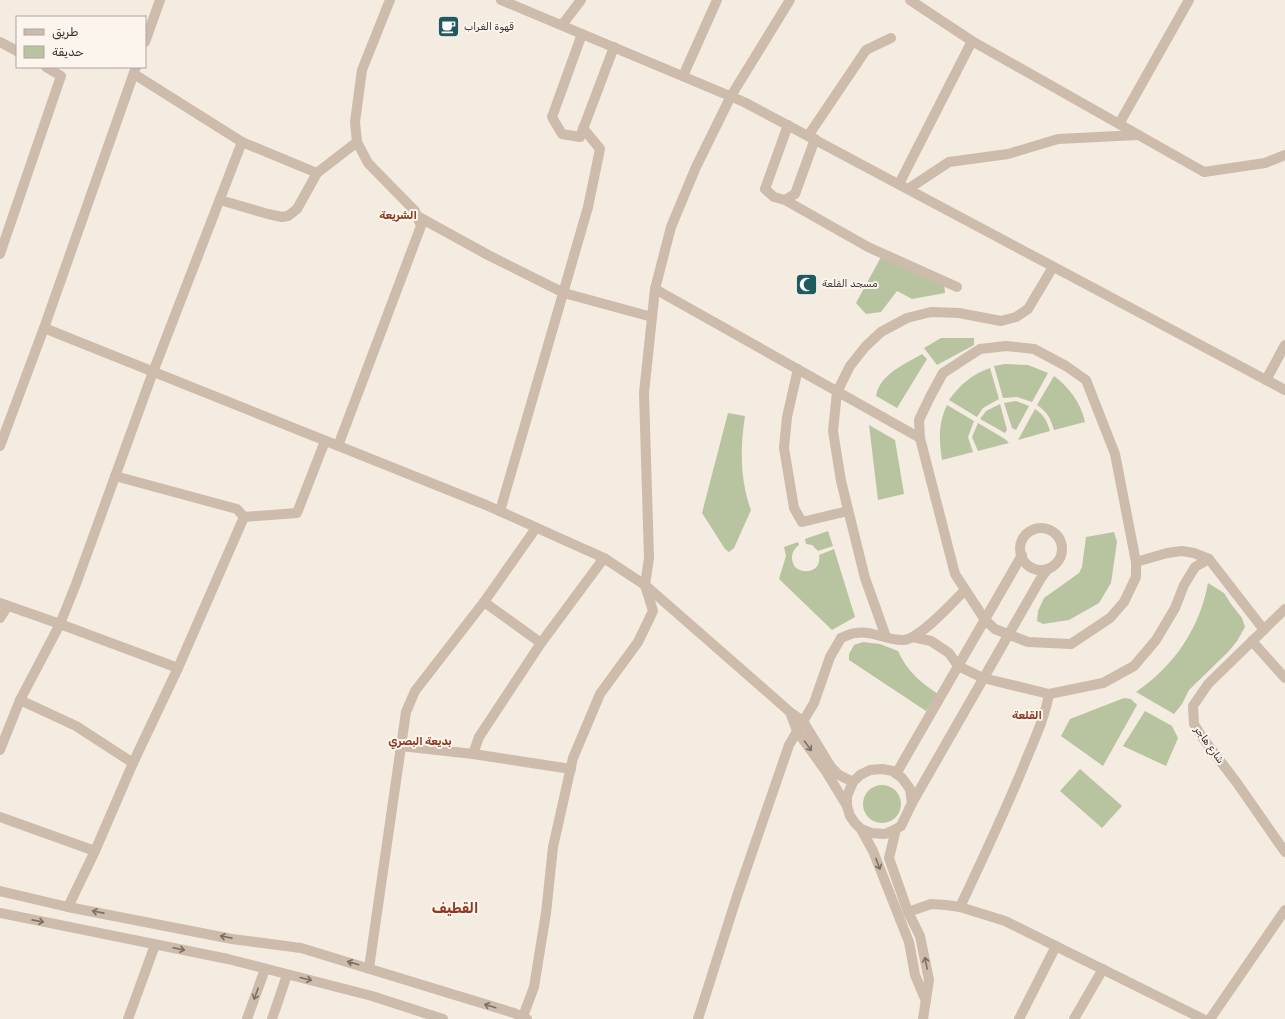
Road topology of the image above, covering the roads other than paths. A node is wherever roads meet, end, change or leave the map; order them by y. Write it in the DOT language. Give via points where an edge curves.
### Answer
graph roads {
  1 [pos="160,0"];
  2 [pos="390,0"];
  3 [pos="581,0"];
  4 [pos="717,0"];
  5 [pos="790,0"];
  6 [pos="910,0"];
  7 [pos="1189,0"];
  8 [pos="504,1"];
  9 [pos="562,25"];
  10 [pos="582,34"];
  11 [pos="891,38"];
  12 [pos="146,39"];
  13 [pos="972,41"];
  14 [pos="0,42"];
  15 [pos="614,47"];
  16 [pos="16,50"];
  17 [pos="48,68"];
  18 [pos="135,71"];
  19 [pos="683,76"];
  20 [pos="731,96"];
  21 [pos="1119,124"];
  22 [pos="788,125"];
  23 [pos="583,128"];
  24 [pos="1138,135"];
  25 [pos="811,138"];
  26 [pos="242,142"];
  27 [pos="357,142"];
  28 [pos="1285,155"];
  29 [pos="317,173"];
  30 [pos="899,184"];
  31 [pos="908,189"];
  32 [pos="220,200"];
  33 [pos="785,200"];
  34 [pos="417,216"];
  35 [pos="4,229"];
  36 [pos="0,254"];
  37 [pos="1053,266"];
  38 [pos="956,287"];
  39 [pos="655,289"];
  40 [pos="564,294"];
  41 [pos="652,317"];
  42 [pos="44,328"];
  43 [pos="1285,346"];
  44 [pos="798,369"];
  45 [pos="153,372"];
  46 [pos="1266,380"];
  47 [pos="1285,390"];
  48 [pos="837,392"];
  49 [pos="920,438"];
  50 [pos="325,441"];
  51 [pos="0,446"];
  52 [pos="338,446"];
  53 [pos="115,476"];
  54 [pos="500,511"];
  55 [pos="848,511"];
  56 [pos="244,517"];
  57 [pos="536,528"];
  58 [pos="1022,555"];
  59 [pos="604,558"];
  60 [pos="1209,559"];
  61 [pos="1136,562"];
  62 [pos="1047,570"];
  63 [pos="645,585"];
  64 [pos="965,590"];
  65 [pos="484,602"];
  66 [pos="3,605"];
  67 [pos="1285,609"];
  68 [pos="0,618"];
  69 [pos="985,620"];
  70 [pos="60,624"];
  71 [pos="1264,630"];
  72 [pos="1008,634"];
  73 [pos="886,637"];
  74 [pos="912,637"];
  75 [pos="1252,641"];
  76 [pos="541,644"];
  77 [pos="958,666"];
  78 [pos="178,668"];
  79 [pos="983,678"];
  80 [pos="1285,678"];
  81 [pos="1049,694"];
  82 [pos="20,700"];
  83 [pos="790,712"];
  84 [pos="803,722"];
  85 [pos="797,730"];
  86 [pos="401,746"];
  87 [pos="0,750"];
  88 [pos="473,754"];
  89 [pos="133,763"];
  90 [pos="571,769"];
  91 [pos="896,774"];
  92 [pos="853,782"];
  93 [pos="912,803"];
  94 [pos="847,806"];
  95 [pos="0,817"];
  96 [pos="861,829"];
  97 [pos="896,830"];
  98 [pos="95,851"];
  99 [pos="1285,852"];
  100 [pos="0,892"];
  101 [pos="68,907"];
  102 [pos="960,907"];
  103 [pos="1285,910"];
  104 [pos="908,912"];
  105 [pos="0,913"];
  106 [pos="155,945"];
  107 [pos="1056,946"];
  108 [pos="369,968"];
  109 [pos="265,969"];
  110 [pos="1102,969"];
  111 [pos="287,975"];
  112 [pos="926,1001"];
  113 [pos="524,1018"];
  114 [pos="128,1019"];
  115 [pos="247,1019"];
  116 [pos="272,1019"];
  117 [pos="443,1019"];
  118 [pos="698,1019"];
  119 [pos="923,1019"];
  120 [pos="1019,1019"];
  121 [pos="1074,1019"];
  122 [pos="1203,1019"];
  123 [pos="1210,1019"];
  1 -- 12 [label="street"];
  2 -- 27 [label="street" via="362,70 355,122"];
  3 -- 9 [label="street"];
  4 -- 19 [label="street"];
  5 -- 20 [label="street"];
  6 -- 13 [label="street"];
  7 -- 21 [label="street"];
  8 -- 9 [label="street"];
  9 -- 10 [label="street"];
  10 -- 15 [label="street"];
  10 -- 23 [label="street" via="552,117 562,134 580,137"];
  11 -- 25 [label="street" via="866,50"];
  13 -- 21 [label="street"];
  13 -- 30 [label="street"];
  14 -- 16 [label="street"];
  15 -- 19 [label="street"];
  15 -- 23 [label="street"];
  17 -- 35 [label="street" via="61,76"];
  18 -- 26 [label="street"];
  18 -- 42 [label="street"];
  19 -- 20 [label="street"];
  20 -- 22 [label="street"];
  20 -- 39 [label="street" via="696,167 671,227"];
  21 -- 24 [label="street"];
  22 -- 25 [label="street"];
  22 -- 33 [label="street" via="765,189 774,198"];
  23 -- 40 [label="street" via="600,149 588,207"];
  24 -- 28 [label="street" via="1204,172 1265,163"];
  24 -- 31 [label="street" via="1058,139 1008,154 949,162"];
  25 -- 30 [label="street"];
  25 -- 33 [label="street" via="794,194"];
  26 -- 29 [label="street"];
  26 -- 32 [label="street"];
  27 -- 29 [label="street"];
  27 -- 34 [label="street" via="368,163"];
  29 -- 32 [label="street" via="297,208 288,216 268,214"];
  30 -- 31 [label="street"];
  31 -- 37 [label="street"];
  32 -- 45 [label="street"];
  33 -- 38 [label="street" via="868,247"];
  34 -- 40 [label="street"];
  34 -- 52 [label="street" via="421,226"];
  35 -- 36 [label="street"];
  37 -- 46 [label="street"];
  37 -- 48 [label="street" via="1028,309 1016,317 1001,321 931,312 907,318 881,332 850,366"];
  39 -- 41 [label="street"];
  39 -- 44 [label="street"];
  40 -- 41 [label="street"];
  40 -- 54 [label="street"];
  41 -- 63 [label="street" via="644,393 649,558"];
  42 -- 45 [label="street"];
  42 -- 51 [label="street"];
  43 -- 46 [label="street"];
  44 -- 48 [label="street"];
  44 -- 55 [label="street" via="787,417 784,448 794,508 802,522"];
  45 -- 50 [label="street"];
  45 -- 53 [label="street"];
  46 -- 47 [label="street"];
  48 -- 49 [label="street"];
  48 -- 55 [label="street" via="833,431"];
  49 -- 61 [label="street" via="919,420 943,373 980,349 1006,346 1034,349 1066,366 1086,380 1115,454"];
  49 -- 64 [label="street" via="956,574"];
  50 -- 52 [label="street"];
  50 -- 56 [label="street" via="297,513"];
  52 -- 54 [label="street"];
  53 -- 56 [label="street" via="237,509"];
  53 -- 70 [label="street"];
  54 -- 57 [label="street"];
  55 -- 73 [label="street" via="865,578"];
  56 -- 78 [label="street"];
  57 -- 59 [label="street"];
  57 -- 65 [label="street"];
  58 -- 62 [label="street" via="1023,561 1029,567"];
  58 -- 62 [label="street" via="1020,546 1026,533 1038,527 1051,529 1058,535 1063,550 1056,564"];
  58 -- 69 [label="street"];
  59 -- 63 [label="street"];
  59 -- 76 [label="street"];
  60 -- 61 [label="street" via="1182,551"];
  60 -- 71 [label="street"];
  60 -- 81 [label="street" via="1195,568 1156,640 1134,666 1103,683"];
  61 -- 72 [label="street" via="1136,576 1124,602 1110,618 1071,644 1028,642"];
  62 -- 72 [label="street"];
  63 -- 83 [label="street"];
  63 -- 90 [label="street" via="653,611 638,642 600,694"];
  64 -- 69 [label="street"];
  64 -- 74 [label="street" via="932,623"];
  65 -- 76 [label="street"];
  65 -- 86 [label="street" via="415,691 406,712"];
  66 -- 68 [label="street"];
  66 -- 70 [label="street"];
  67 -- 71 [label="street, شارع هاجر"];
  69 -- 72 [label="street" via="995,630"];
  69 -- 77 [label="street"];
  70 -- 78 [label="street"];
  70 -- 82 [label="street"];
  71 -- 75 [label="street, شارع هاجر"];
  72 -- 79 [label="street"];
  73 -- 74 [label="street" via="904,640"];
  73 -- 84 [label="street" via="872,633 856,633 841,638 830,657 814,703"];
  74 -- 77 [label="street" via="931,641 949,653"];
  75 -- 80 [label="street"];
  75 -- 99 [label="street, شارع هاجر" via="1208,684 1193,706 1194,724"];
  76 -- 88 [label="street" via="479,737"];
  77 -- 79 [label="street"];
  77 -- 91 [label="street"];
  78 -- 89 [label="street"];
  79 -- 81 [label="street"];
  79 -- 93 [label="street"];
  81 -- 102 [label="street" via="1047,709 1020,774"];
  82 -- 87 [label="street"];
  82 -- 89 [label="street" via="76,726"];
  83 -- 84 [label="street"];
  83 -- 85 [label="street"];
  84 -- 85 [label="street"];
  84 -- 92 [label="street" via="831,767 839,775"];
  85 -- 94 [label="street, one-way"];
  85 -- 118 [label="street" via="771,794"];
  86 -- 88 [label="street"];
  86 -- 108 [label="street"];
  88 -- 90 [label="street"];
  89 -- 98 [label="street"];
  90 -- 113 [label="street" via="553,848 534,987"];
  91 -- 92 [label="street" via="882,769 870,770"];
  91 -- 93 [label="street" via="910,789"];
  92 -- 94 [label="street" via="847,796"];
  93 -- 97 [label="street" via="901,826"];
  94 -- 96 [label="street" via="850,816"];
  95 -- 98 [label="street"];
  96 -- 97 [label="street" via="885,834"];
  96 -- 112 [label="street, one-way" via="873,851 909,942 916,975"];
  97 -- 104 [label="street" via="889,858"];
  98 -- 101 [label="street"];
  100 -- 101 [label="street"];
  108 -- 101 [label="street, one-way" via="302,948 232,939"];
  102 -- 104 [label="street" via="931,904"];
  102 -- 107 [label="street" via="1005,921"];
  103 -- 123 [label="street"];
  112 -- 104 [label="street, one-way" via="929,980 920,936"];
  105 -- 106 [label="street, one-way"];
  106 -- 109 [label="street, one-way"];
  106 -- 114 [label="street"];
  107 -- 110 [label="street"];
  107 -- 120 [label="street"];
  113 -- 108 [label="street, one-way"];
  109 -- 111 [label="street"];
  109 -- 115 [label="street, one-way"];
  110 -- 121 [label="street"];
  110 -- 122 [label="street"];
  111 -- 116 [label="street"];
  111 -- 117 [label="street, one-way" via="372,996"];
  112 -- 119 [label="street"];
}
